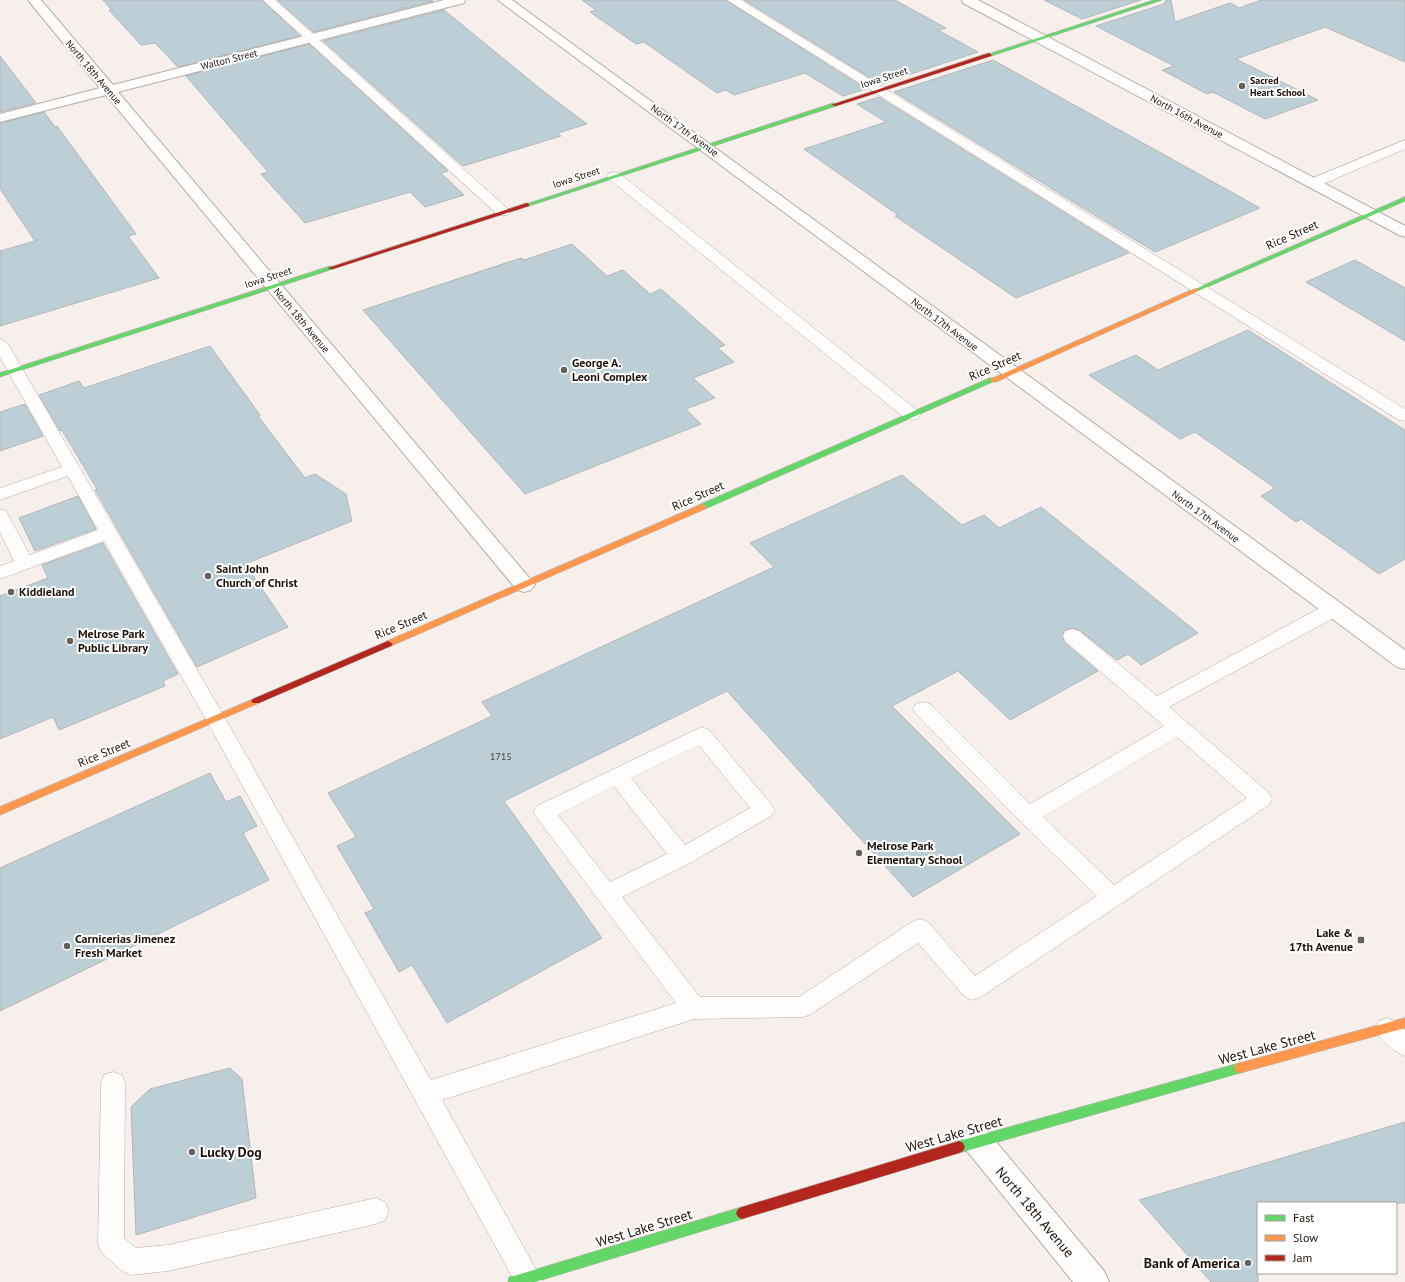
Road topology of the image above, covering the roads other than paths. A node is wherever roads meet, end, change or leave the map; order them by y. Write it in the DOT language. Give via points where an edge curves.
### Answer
graph roads {
  1 [pos="34,0"];
  2 [pos="270,0"];
  3 [pos="458,0"];
  4 [pos="504,0"];
  5 [pos="733,0"];
  6 [pos="968,0"];
  7 [pos="1159,0"];
  8 [pos="311,38"];
  9 [pos="1040,38"];
  10 [pos="109,90"];
  11 [pos="880,90"];
  12 [pos="0,118"];
  13 [pos="1405,144"];
  14 [pos="707,146"];
  15 [pos="614,176"];
  16 [pos="1313,183"];
  17 [pos="1405,199"];
  18 [pos="503,212"];
  19 [pos="1371,214"];
  20 [pos="1405,232"];
  21 [pos="274,286"];
  22 [pos="1200,289"];
  23 [pos="0,344"];
  24 [pos="1010,372"];
  25 [pos="8,373"];
  26 [pos="912,415"];
  27 [pos="1405,416"];
  28 [pos="72,469"];
  29 [pos="0,494"];
  30 [pos="0,515"];
  31 [pos="108,533"];
  32 [pos="25,564"];
  33 [pos="0,573"];
  34 [pos="524,585"];
  35 [pos="1334,609"];
  36 [pos="1072,636"];
  37 [pos="1405,661"];
  38 [pos="1155,706"];
  39 [pos="923,709"];
  40 [pos="215,718"];
  41 [pos="1180,726"];
  42 [pos="618,775"];
  43 [pos="0,811"];
  44 [pos="1028,816"];
  45 [pos="682,856"];
  46 [pos="607,894"];
  47 [pos="1112,897"];
  48 [pos="694,1008"];
  49 [pos="1396,1026"];
  50 [pos="1405,1045"];
  51 [pos="114,1083"];
  52 [pos="424,1094"];
  53 [pos="977,1141"];
  54 [pos="376,1211"];
  55 [pos="524,1281"];
  56 [pos="1093,1282"];
  1 -- 10 [label="street, North 18th Avenue"];
  2 -- 8 [label="lane"];
  3 -- 8 [label="street, Walton Street"];
  4 -- 14 [label="street, North 17th Avenue"];
  5 -- 11 [label="lane"];
  6 -- 9 [label="street, North 16th Avenue"];
  7 -- 9 [label="street, Iowa Street"];
  8 -- 10 [label="street, Walton Street"];
  8 -- 18 [label="lane"];
  9 -- 11 [label="street, Iowa Street"];
  9 -- 16 [label="street, North 16th Avenue"];
  10 -- 12 [label="street, Walton Street"];
  10 -- 21 [label="street, North 18th Avenue"];
  11 -- 14 [label="street, Iowa Street"];
  11 -- 22 [label="lane"];
  13 -- 16 [label="lane"];
  14 -- 15 [label="street, Iowa Street"];
  14 -- 24 [label="street, North 17th Avenue"];
  15 -- 18 [label="street, Iowa Street"];
  15 -- 26 [label="lane"];
  16 -- 19 [label="street, North 16th Avenue"];
  17 -- 19 [label="street, Rice Street"];
  18 -- 21 [label="street, Iowa Street"];
  19 -- 20 [label="street, North 16th Avenue"];
  19 -- 22 [label="street, Rice Street"];
  21 -- 25 [label="street, Iowa Street"];
  21 -- 34 [label="street, North 18th Avenue"];
  22 -- 24 [label="street, Rice Street"];
  22 -- 27 [label="lane"];
  23 -- 25 [label="lane"];
  24 -- 26 [label="street, Rice Street"];
  24 -- 35 [label="street, North 17th Avenue"];
  25 -- 28 [label="lane"];
  26 -- 34 [label="street, Rice Street"];
  28 -- 29 [label="lane"];
  28 -- 31 [label="lane"];
  30 -- 32 [label="lane"];
  31 -- 32 [label="lane"];
  31 -- 40 [label="lane"];
  32 -- 33 [label="lane"];
  34 -- 40 [label="street, Rice Street"];
  35 -- 37 [label="street, North 17th Avenue"];
  35 -- 38 [label="lane"];
  36 -- 38 [label="lane"];
  38 -- 41 [label="lane"];
  39 -- 44 [label="lane"];
  40 -- 43 [label="street, Rice Street"];
  40 -- 52 [label="lane"];
  41 -- 44 [label="lane"];
  41 -- 47 [label="lane" via="1262,799"];
  42 -- 45 [label="lane"];
  42 -- 45 [label="lane" via="702,735 764,810"];
  42 -- 46 [label="lane" via="544,812"];
  44 -- 47 [label="lane"];
  45 -- 46 [label="lane"];
  46 -- 48 [label="lane"];
  47 -- 48 [label="lane" via="973,990 920,929 803,1007"];
  48 -- 52 [label="lane"];
  49 -- 50 [label="lane"];
  49 -- 53 [label="street, West Lake Street"];
  51 -- 54 [label="lane" via="111,1244 131,1262 168,1258"];
  52 -- 55 [label="lane"];
  53 -- 55 [label="street, West Lake Street"];
  53 -- 56 [label="street, North 18th Avenue"];
}
